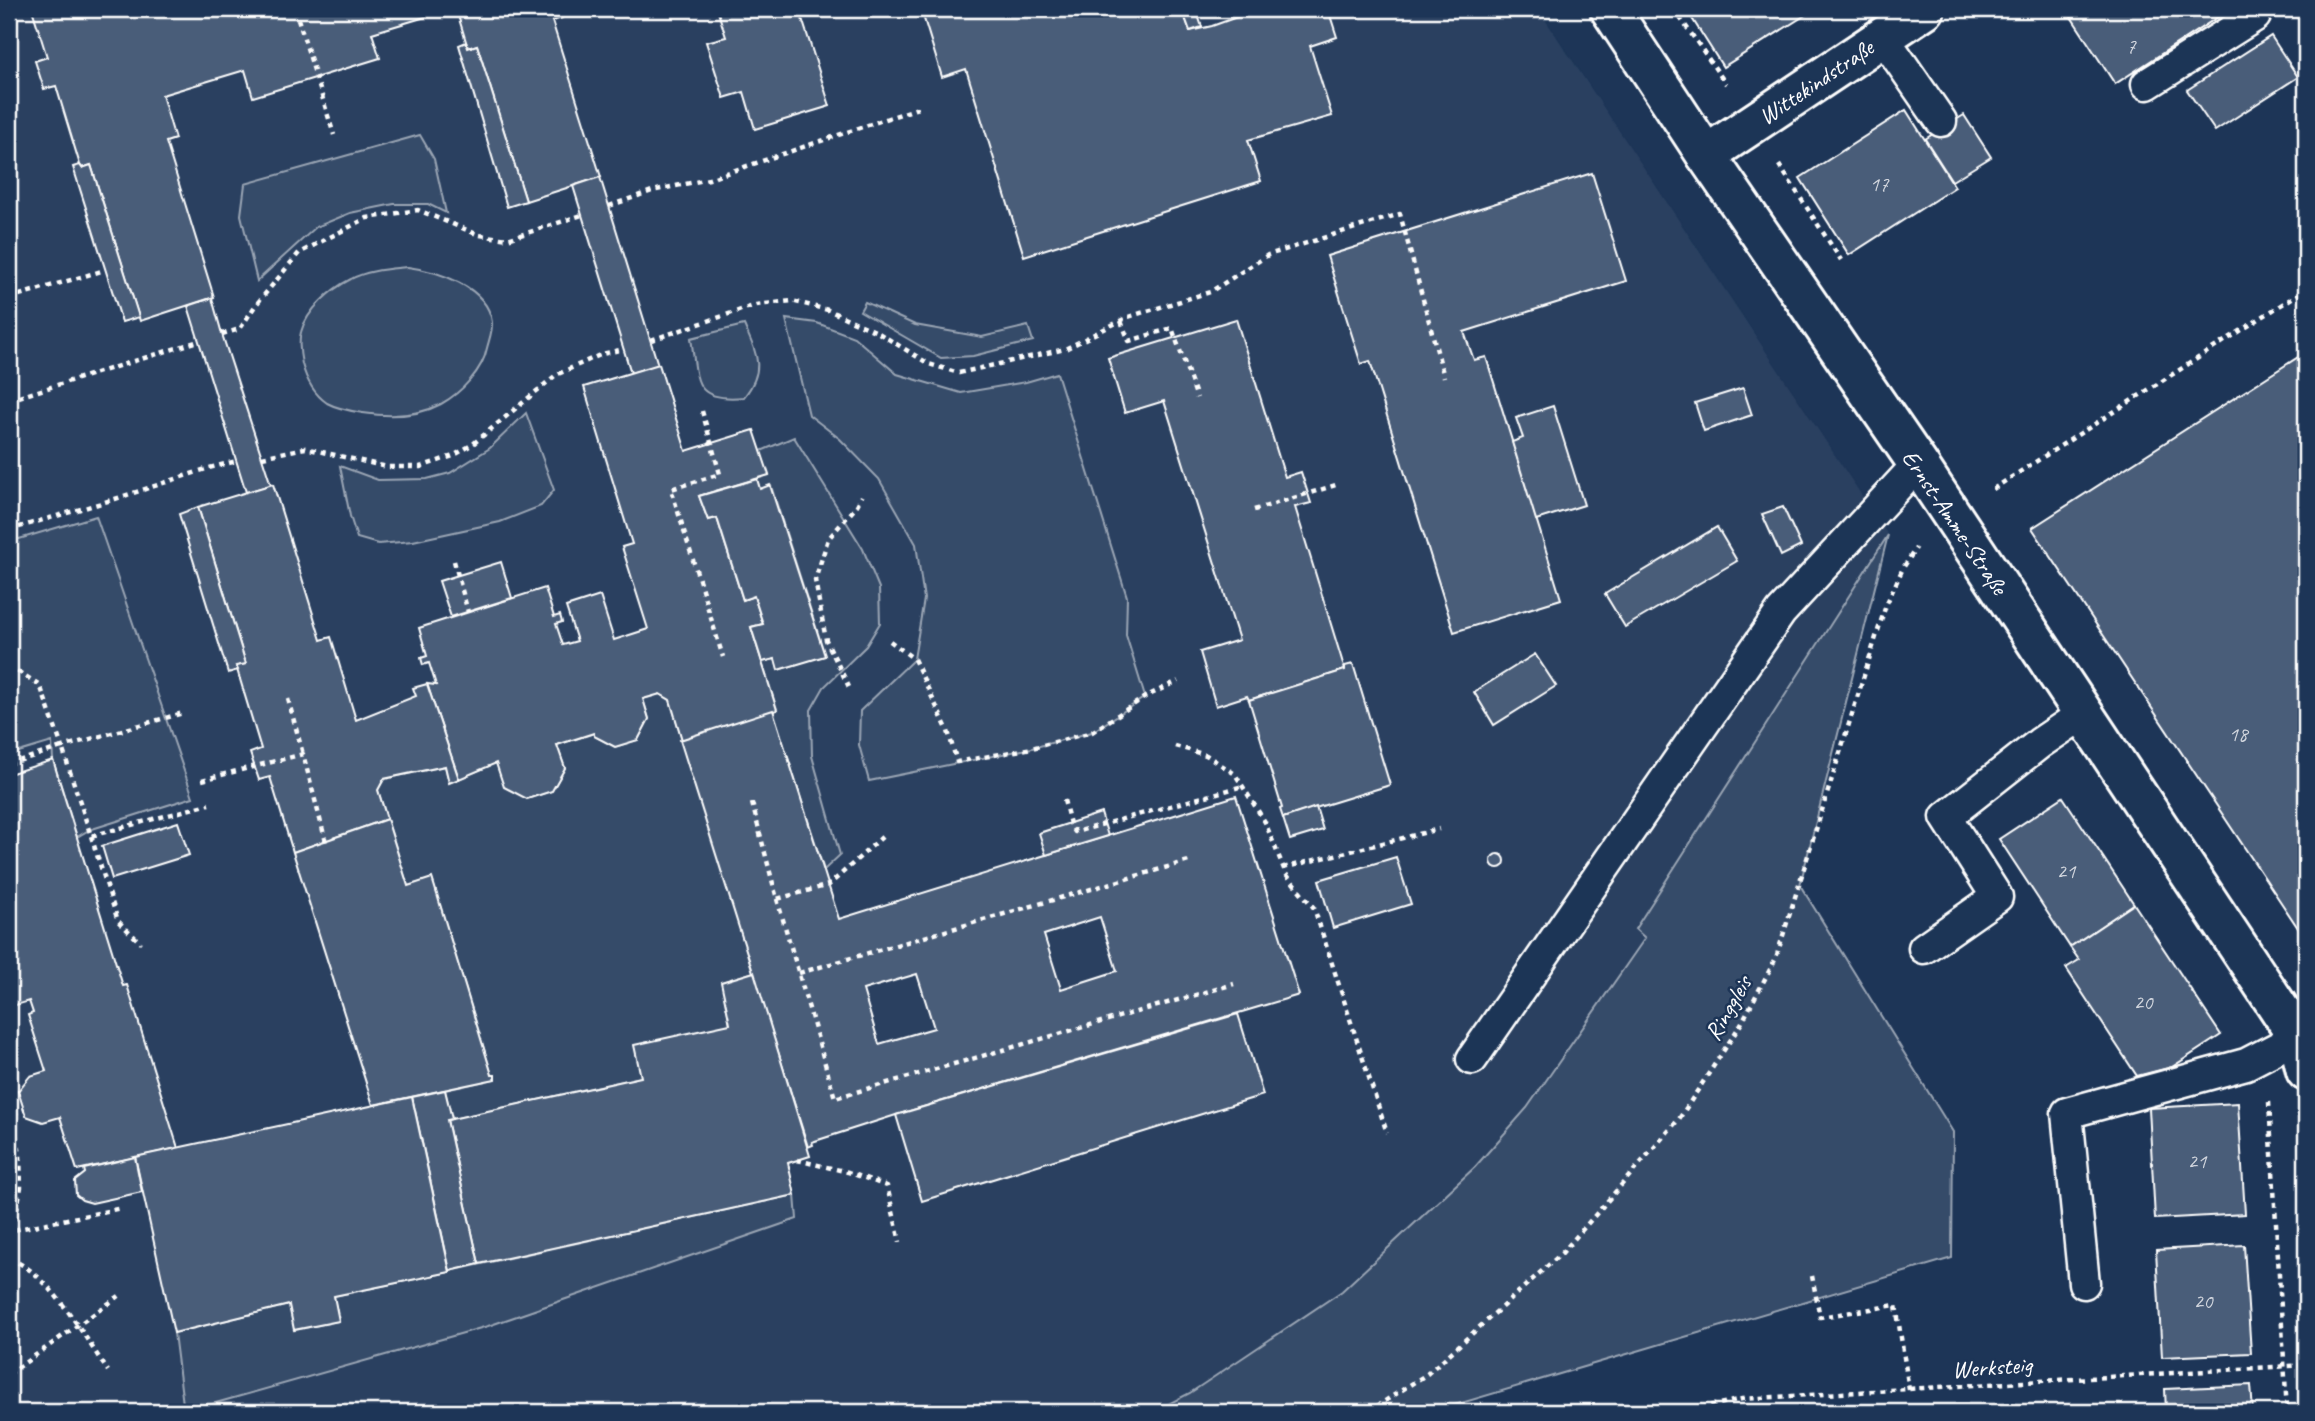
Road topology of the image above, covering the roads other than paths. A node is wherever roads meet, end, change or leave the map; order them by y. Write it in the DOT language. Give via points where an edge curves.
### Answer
graph roads {
  1 [pos="1610,9"];
  2 [pos="1925,9"];
  3 [pos="2250,9"];
  4 [pos="1883,37"];
  5 [pos="2147,84"];
  6 [pos="1941,121"];
  7 [pos="1706,155"];
  8 [pos="1918,464"];
  9 [pos="2083,713"];
  10 [pos="1924,948"];
  11 [pos="2302,1054"];
  12 [pos="1472,1059"];
  13 [pos="2084,1283"];
  1 -- 7 [label="street, Ernst-Amme-Straße"];
  2 -- 4 [label="street, Wittekindstraße"];
  3 -- 5 [label="lane" via="2255,16"];
  4 -- 6 [label="lane"];
  4 -- 7 [label="street, Wittekindstraße"];
  7 -- 8 [label="street, Ernst-Amme-Straße"];
  8 -- 9 [label="street, Ernst-Amme-Straße"];
  8 -- 12 [label="lane" via="1781,612"];
  9 -- 10 [label="lane" via="1946,817 1997,897"];
  9 -- 11 [label="street, Ernst-Amme-Straße"];
  11 -- 13 [label="lane" via="2264,1055 2246,1064 2067,1113"];
}
